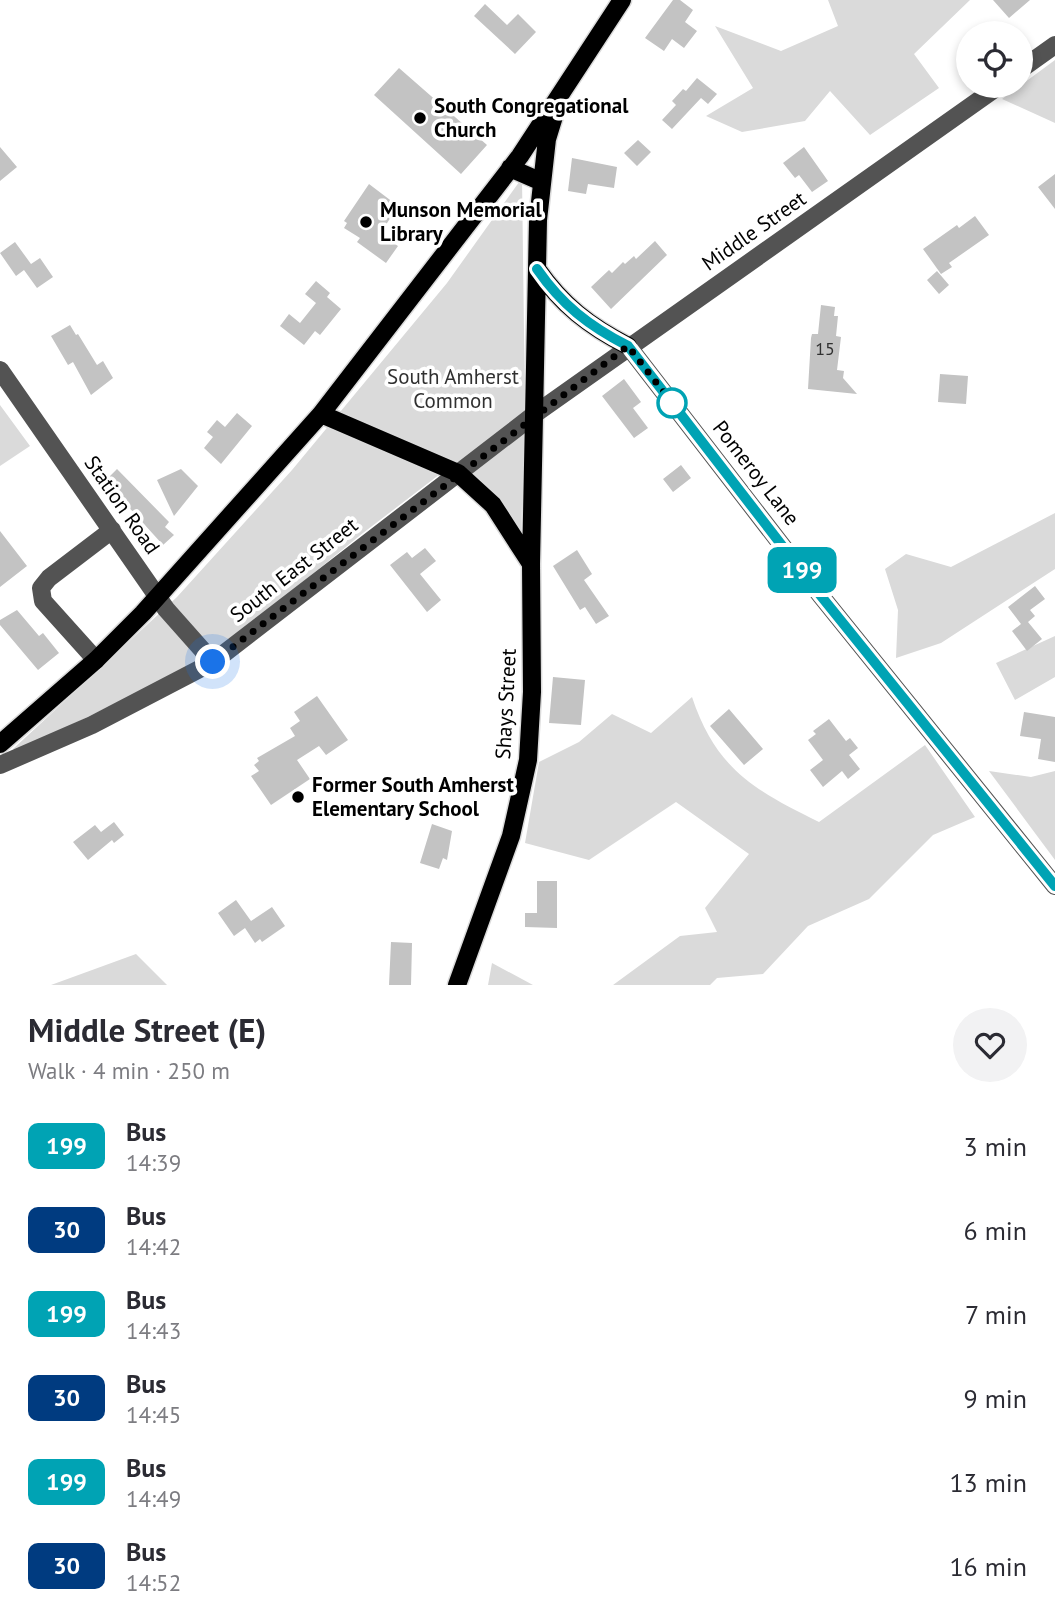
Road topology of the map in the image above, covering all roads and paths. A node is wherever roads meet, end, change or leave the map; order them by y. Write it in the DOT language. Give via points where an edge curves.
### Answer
graph roads {
  1 [pos="622,0"];
  2 [pos="1055,45"];
  3 [pos="1033,61"];
  4 [pos="570,80"];
  5 [pos="982,98"];
  6 [pos="510,168"];
  7 [pos="542,181"];
  8 [pos="537,269"];
  9 [pos="628,346"];
  10 [pos="0,370"];
  11 [pos="321,414"];
  12 [pos="535,414"];
  13 [pos="458,472"];
  14 [pos="112,530"];
  15 [pos="531,564"];
  16 [pos="157,597"];
  17 [pos="96,660"];
  18 [pos="213,662"];
  19 [pos="0,744"];
  20 [pos="0,765"];
  21 [pos="1055,886"];
  22 [pos="457,985"];
  1 -- 4 [label="main road"];
  2 -- 3 [label="street"];
  4 -- 6 [label="main road"];
  4 -- 7 [label="main road" via="547,139"];
  5 -- 9 [label="street, Middle Street"];
  6 -- 7 [label="main road"];
  6 -- 11 [label="main road"];
  7 -- 8 [label="main road"];
  8 -- 9 [label="main road, Pomeroy Lane" via="569,309"];
  8 -- 12 [label="main road"];
  9 -- 12 [label="street, Middle Street"];
  9 -- 21 [label="street, Pomeroy Lane" via="821,596"];
  10 -- 14 [label="street, Station Road"];
  11 -- 13 [label="main road"];
  11 -- 16 [label="main road"];
  12 -- 13 [label="street, South East Street"];
  12 -- 15 [label="main road, Shays Street"];
  13 -- 15 [label="main road" via="493,505"];
  13 -- 18 [label="street, South East Street"];
  14 -- 16 [label="street, Station Road"];
  14 -- 17 [label="street" via="41,588 43,601"];
  15 -- 22 [label="main road, Shays Street" via="532,713 523,787 503,859"];
  16 -- 17 [label="main road"];
  16 -- 18 [label="street, Station Road"];
  17 -- 19 [label="main road"];
  18 -- 20 [label="street, South East Street" via="92,725"];
}
